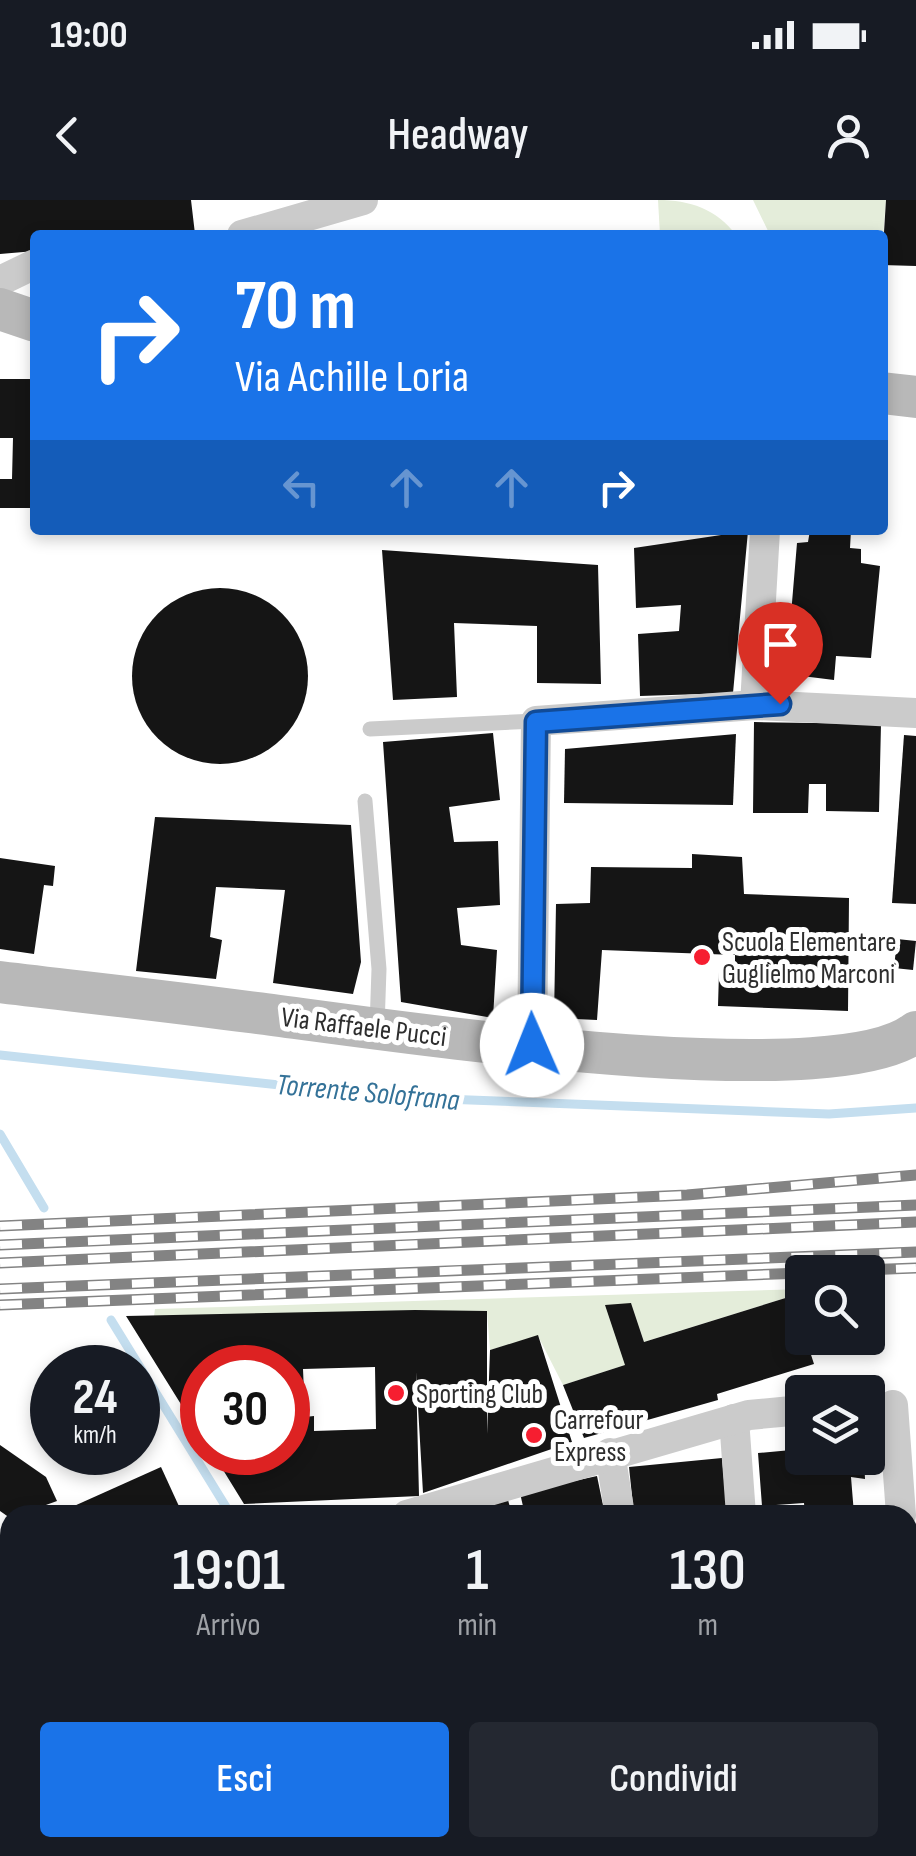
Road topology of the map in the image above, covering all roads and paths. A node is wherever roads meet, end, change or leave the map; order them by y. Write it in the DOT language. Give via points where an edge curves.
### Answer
graph roads {
  1 [pos="363,200"];
  2 [pos="259,230"];
  3 [pos="30,266"];
  4 [pos="0,281"];
  5 [pos="0,309"];
  6 [pos="30,320"];
  7 [pos="765,535"];
  8 [pos="756,705"];
  9 [pos="916,713"];
  10 [pos="536,722"];
  11 [pos="370,729"];
  12 [pos="365,801"];
  13 [pos="0,982"];
  14 [pos="377,1028"];
  15 [pos="911,1036"];
  16 [pos="532,1045"];
  17 [pos="892,1405"];
  18 [pos="785,1412"];
  19 [pos="734,1419"];
  20 [pos="610,1453"];
  21 [pos="440,1505"];
  22 [pos="618,1505"];
  23 [pos="740,1505"];
  24 [pos="901,1505"];
  1 -- 2 [label="street"];
  3 -- 4 [label="street"];
  5 -- 6 [label="main road"];
  7 -- 8 [label="street"];
  8 -- 9 [label="street"];
  8 -- 10 [label="street"];
  10 -- 11 [label="lane"];
  10 -- 16 [label="street"];
  12 -- 14 [label="lane" via="379,968"];
  13 -- 14 [label="main road, Via Raffaele Pucci"];
  14 -- 16 [label="main road, Via Raffaele Pucci"];
  15 -- 16 [label="main road, Via Raffaele Pucci" via="853,1056 743,1061"];
  17 -- 24 [label="street"];
  18 -- 19 [label="street"];
  19 -- 20 [label="street"];
  19 -- 23 [label="street"];
  20 -- 21 [label="street"];
  20 -- 22 [label="street"];
}
